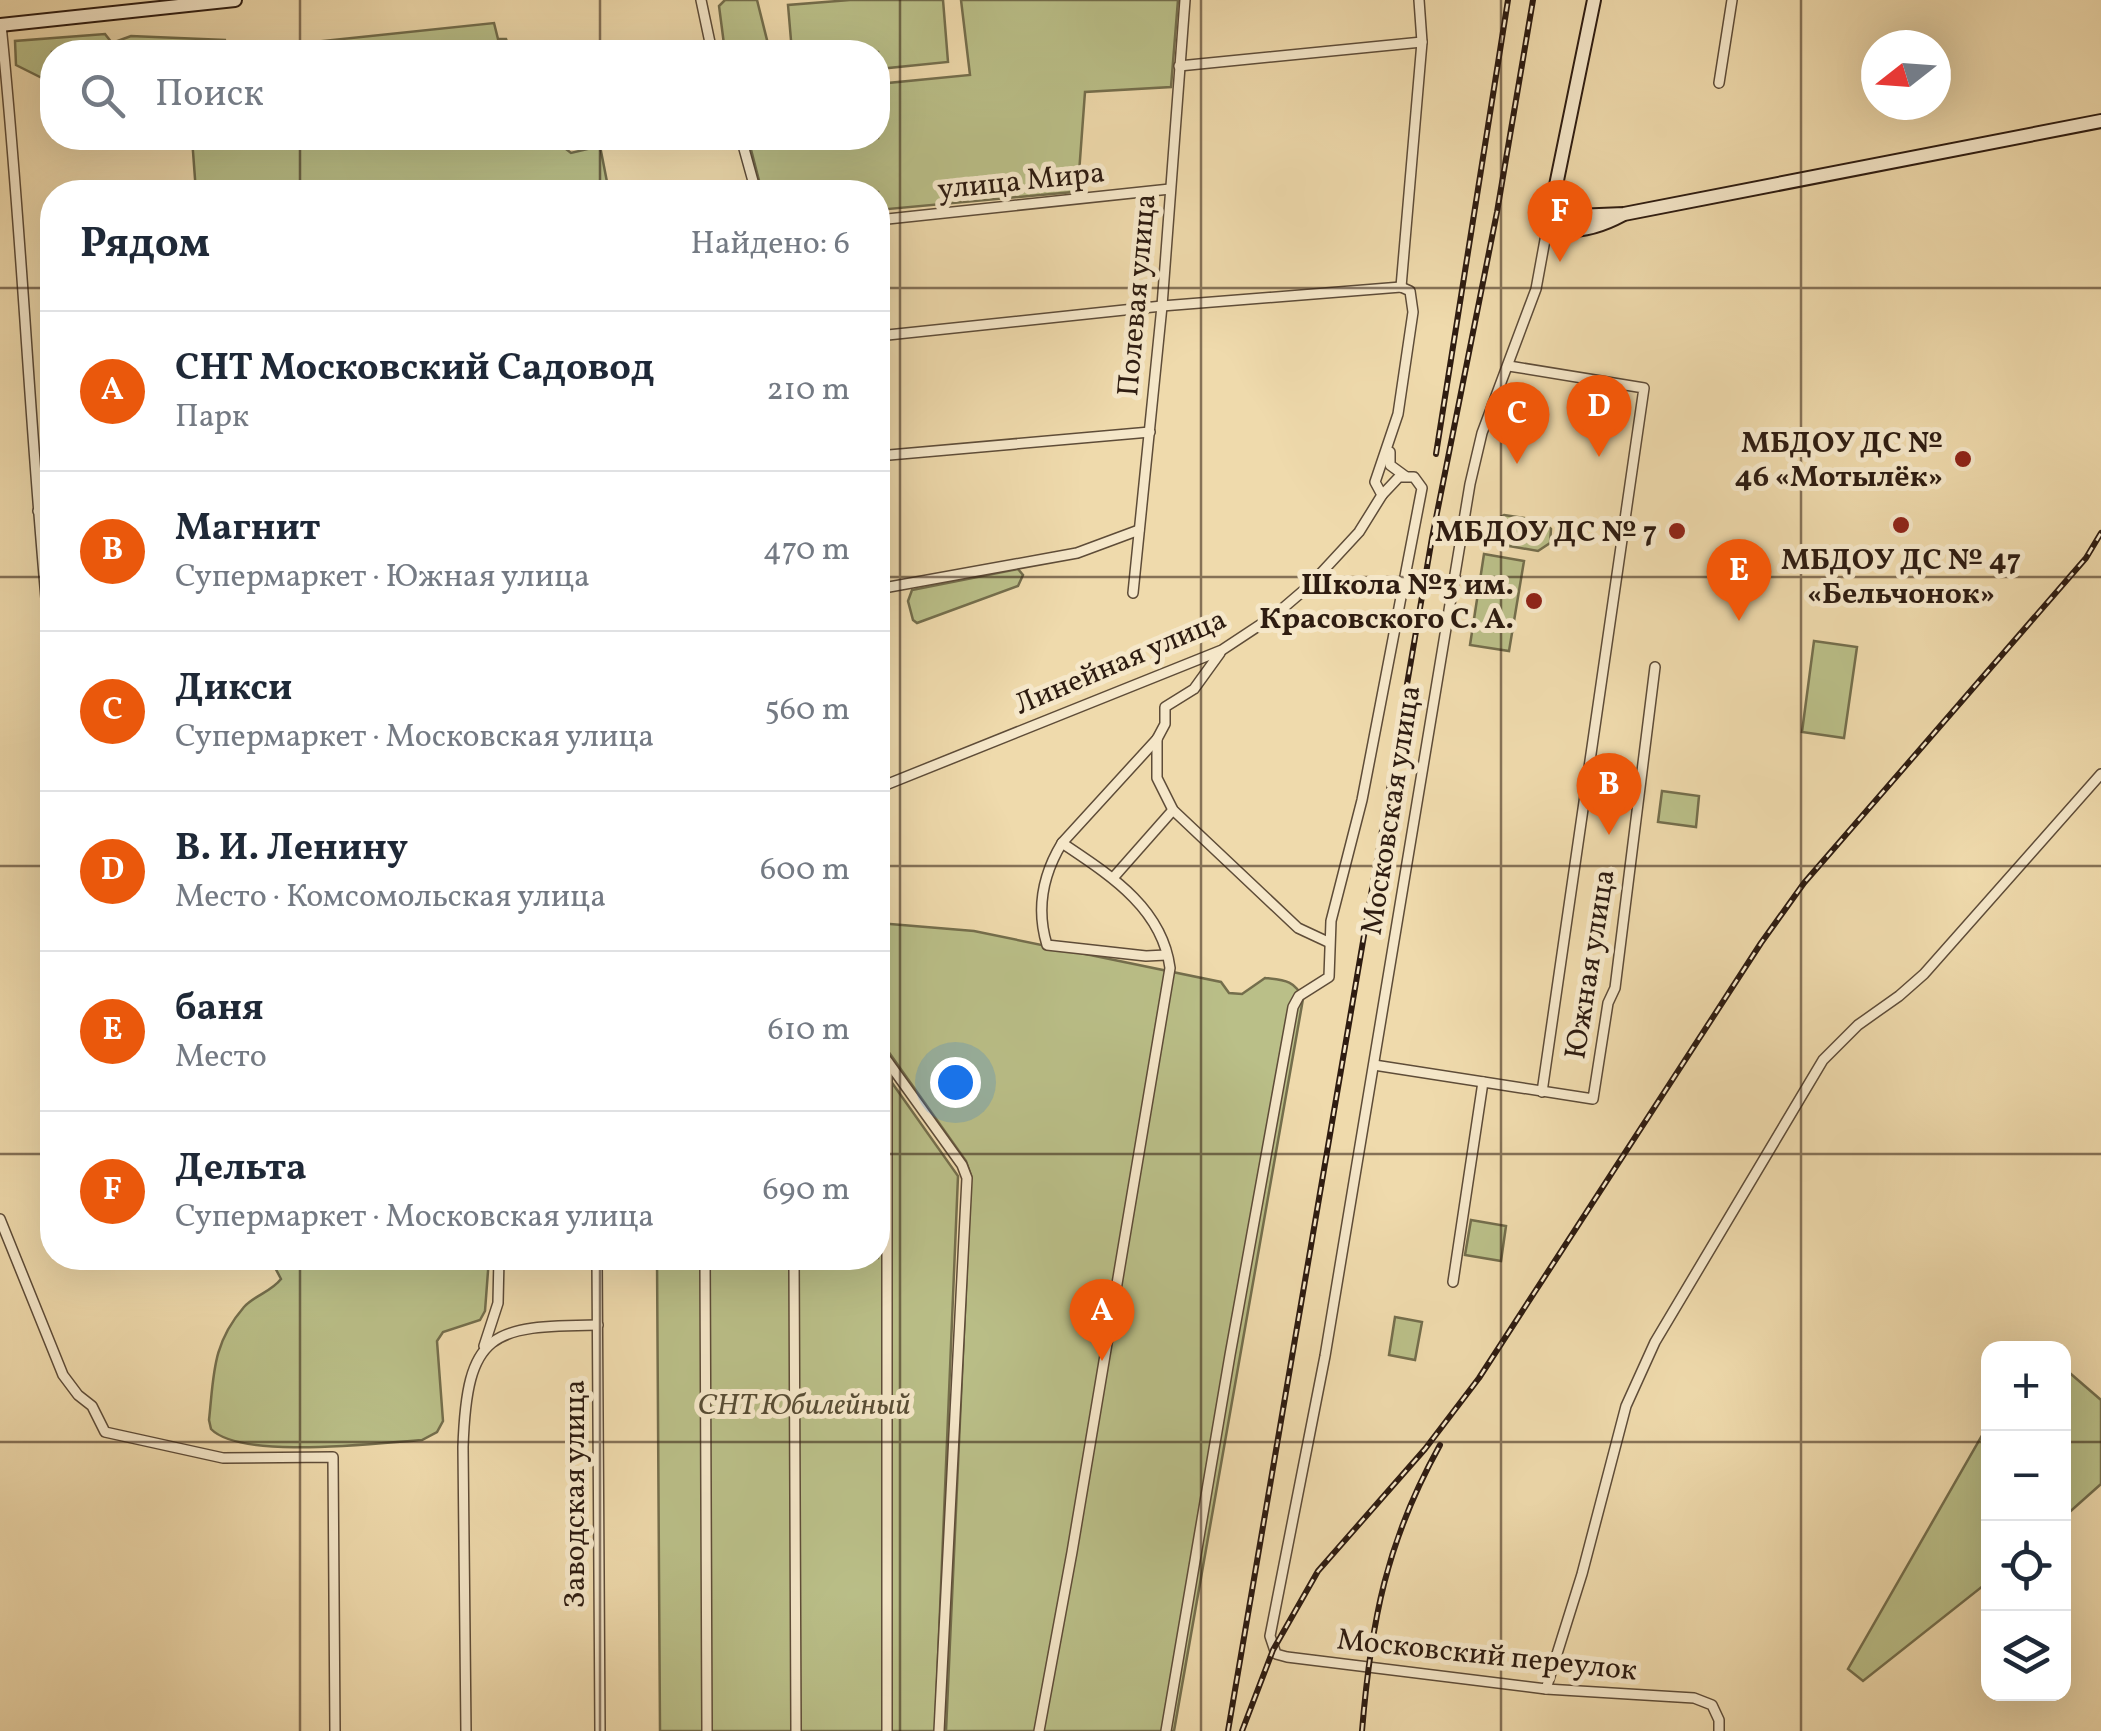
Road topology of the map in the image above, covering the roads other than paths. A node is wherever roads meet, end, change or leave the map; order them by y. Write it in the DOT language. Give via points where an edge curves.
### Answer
graph roads {
  1 [pos="235,0"];
  2 [pos="701,0"];
  3 [pos="1185,0"];
  4 [pos="1419,0"];
  5 [pos="1594,0"];
  6 [pos="1732,0"];
  7 [pos="0,25"];
  8 [pos="709,40"];
  9 [pos="1422,42"];
  10 [pos="1179,66"];
  11 [pos="1720,84"];
  12 [pos="2101,121"];
  13 [pos="744,150"];
  14 [pos="753,180"];
  15 [pos="1170,189"];
  16 [pos="1550,211"];
  17 [pos="1624,214"];
  18 [pos="890,219"];
  19 [pos="1548,228"];
  20 [pos="1401,287"];
  21 [pos="1162,306"];
  22 [pos="890,335"];
  23 [pos="1510,366"];
  24 [pos="1150,432"];
  25 [pos="1392,439"];
  26 [pos="890,455"];
  27 [pos="1405,476"];
  28 [pos="1380,490"];
  29 [pos="38,510"];
  30 [pos="40,513"];
  31 [pos="1139,530"];
  32 [pos="40,537"];
  33 [pos="890,586"];
  34 [pos="1134,593"];
  35 [pos="1222,650"];
  36 [pos="1655,667"];
  37 [pos="1157,739"];
  38 [pos="2101,774"];
  39 [pos="890,783"];
  40 [pos="1172,810"];
  41 [pos="1062,843"];
  42 [pos="1113,878"];
  43 [pos="1328,942"];
  44 [pos="1166,955"];
  45 [pos="890,1066"];
  46 [pos="1374,1066"];
  47 [pos="1483,1082"];
  48 [pos="1542,1092"];
  49 [pos="0,1219"];
  50 [pos="499,1270"];
  51 [pos="597,1270"];
  52 [pos="704,1270"];
  53 [pos="794,1270"];
  54 [pos="888,1270"];
  55 [pos="1452,1282"];
  56 [pos="598,1325"];
  57 [pos="482,1353"];
  58 [pos="1270,1636"];
  59 [pos="1546,1689"];
  60 [pos="336,1731"];
  61 [pos="466,1731"];
  62 [pos="600,1731"];
  63 [pos="707,1731"];
  64 [pos="796,1731"];
  65 [pos="887,1731"];
  66 [pos="939,1731"];
  67 [pos="1039,1731"];
  68 [pos="1166,1731"];
  69 [pos="1718,1731"];
  1 -- 7 [label="street"];
  2 -- 8 [label="street"];
  3 -- 10 [label="street, Полевая улица"];
  4 -- 9 [label="street"];
  5 -- 16 [label="street, Московская улица"];
  6 -- 11 [label="street"];
  7 -- 29 [label="street"];
  9 -- 10 [label="street"];
  9 -- 20 [label="street"];
  10 -- 15 [label="street, Полевая улица"];
  12 -- 17 [label="street"];
  13 -- 14 [label="street"];
  15 -- 18 [label="street, улица Мира"];
  15 -- 21 [label="street, Полевая улица"];
  16 -- 17 [label="street"];
  16 -- 19 [label="street, Московская улица"];
  17 -- 19 [label="street" via="1590,228"];
  19 -- 23 [label="street, Московская улица"];
  20 -- 21 [label="street"];
  20 -- 25 [label="street" via="1410,291 1413,312"];
  21 -- 22 [label="street"];
  21 -- 24 [label="street, Полевая улица"];
  23 -- 46 [label="street, Московская улица" via="1482,433 1470,484"];
  23 -- 48 [label="street" via="1644,388"];
  24 -- 26 [label="street"];
  24 -- 31 [label="street, Полевая улица"];
  25 -- 27 [label="street" via="1390,465"];
  25 -- 28 [label="street" via="1375,482"];
  27 -- 28 [label="street"];
  27 -- 43 [label="street" via="1422,488 1420,510"];
  28 -- 35 [label="street, Линейная улица" via="1359,532 1310,585"];
  29 -- 30 [label="street"];
  29 -- 32 [label="street"];
  31 -- 33 [label="street" via="1077,553"];
  31 -- 34 [label="street, Полевая улица"];
  35 -- 37 [label="street" via="1194,688 1165,707"];
  35 -- 39 [label="street, Линейная улица"];
  36 -- 48 [label="street, Южная улица" via="1614,988 1592,1100"];
  37 -- 40 [label="street" via="1157,778"];
  37 -- 41 [label="street"];
  38 -- 59 [label="street" via="1924,974 1822,1060 1774,1136 1655,1342 1626,1406"];
  40 -- 42 [label="street"];
  40 -- 43 [label="street" via="1298,928"];
  41 -- 42 [label="street"];
  41 -- 44 [label="street" via="1040,908 1046,946"];
  42 -- 44 [label="street" via="1147,913"];
  43 -- 68 [label="street" via="1329,977 1293,1007"];
  44 -- 67 [label="street" via="1170,968"];
  45 -- 66 [label="street" via="966,1178"];
  46 -- 47 [label="street"];
  46 -- 58 [label="street, Московская улица"];
  47 -- 48 [label="street"];
  47 -- 55 [label="street"];
  49 -- 60 [label="street" via="63,1375 92,1406 104,1432 223,1458 334,1457"];
  50 -- 57 [label="street" via="498,1303"];
  51 -- 56 [label="street, Заводская улица"];
  52 -- 63 [label="street"];
  53 -- 64 [label="street"];
  54 -- 65 [label="street"];
  56 -- 57 [label="street" via="522,1328 496,1336"];
  56 -- 62 [label="street, Заводская улица"];
  57 -- 61 [label="street" via="464,1413"];
  58 -- 59 [label="street, Московский переулок" via="1276,1654"];
  59 -- 69 [label="street, Московский переулок" via="1694,1698 1712,1705"];
}
